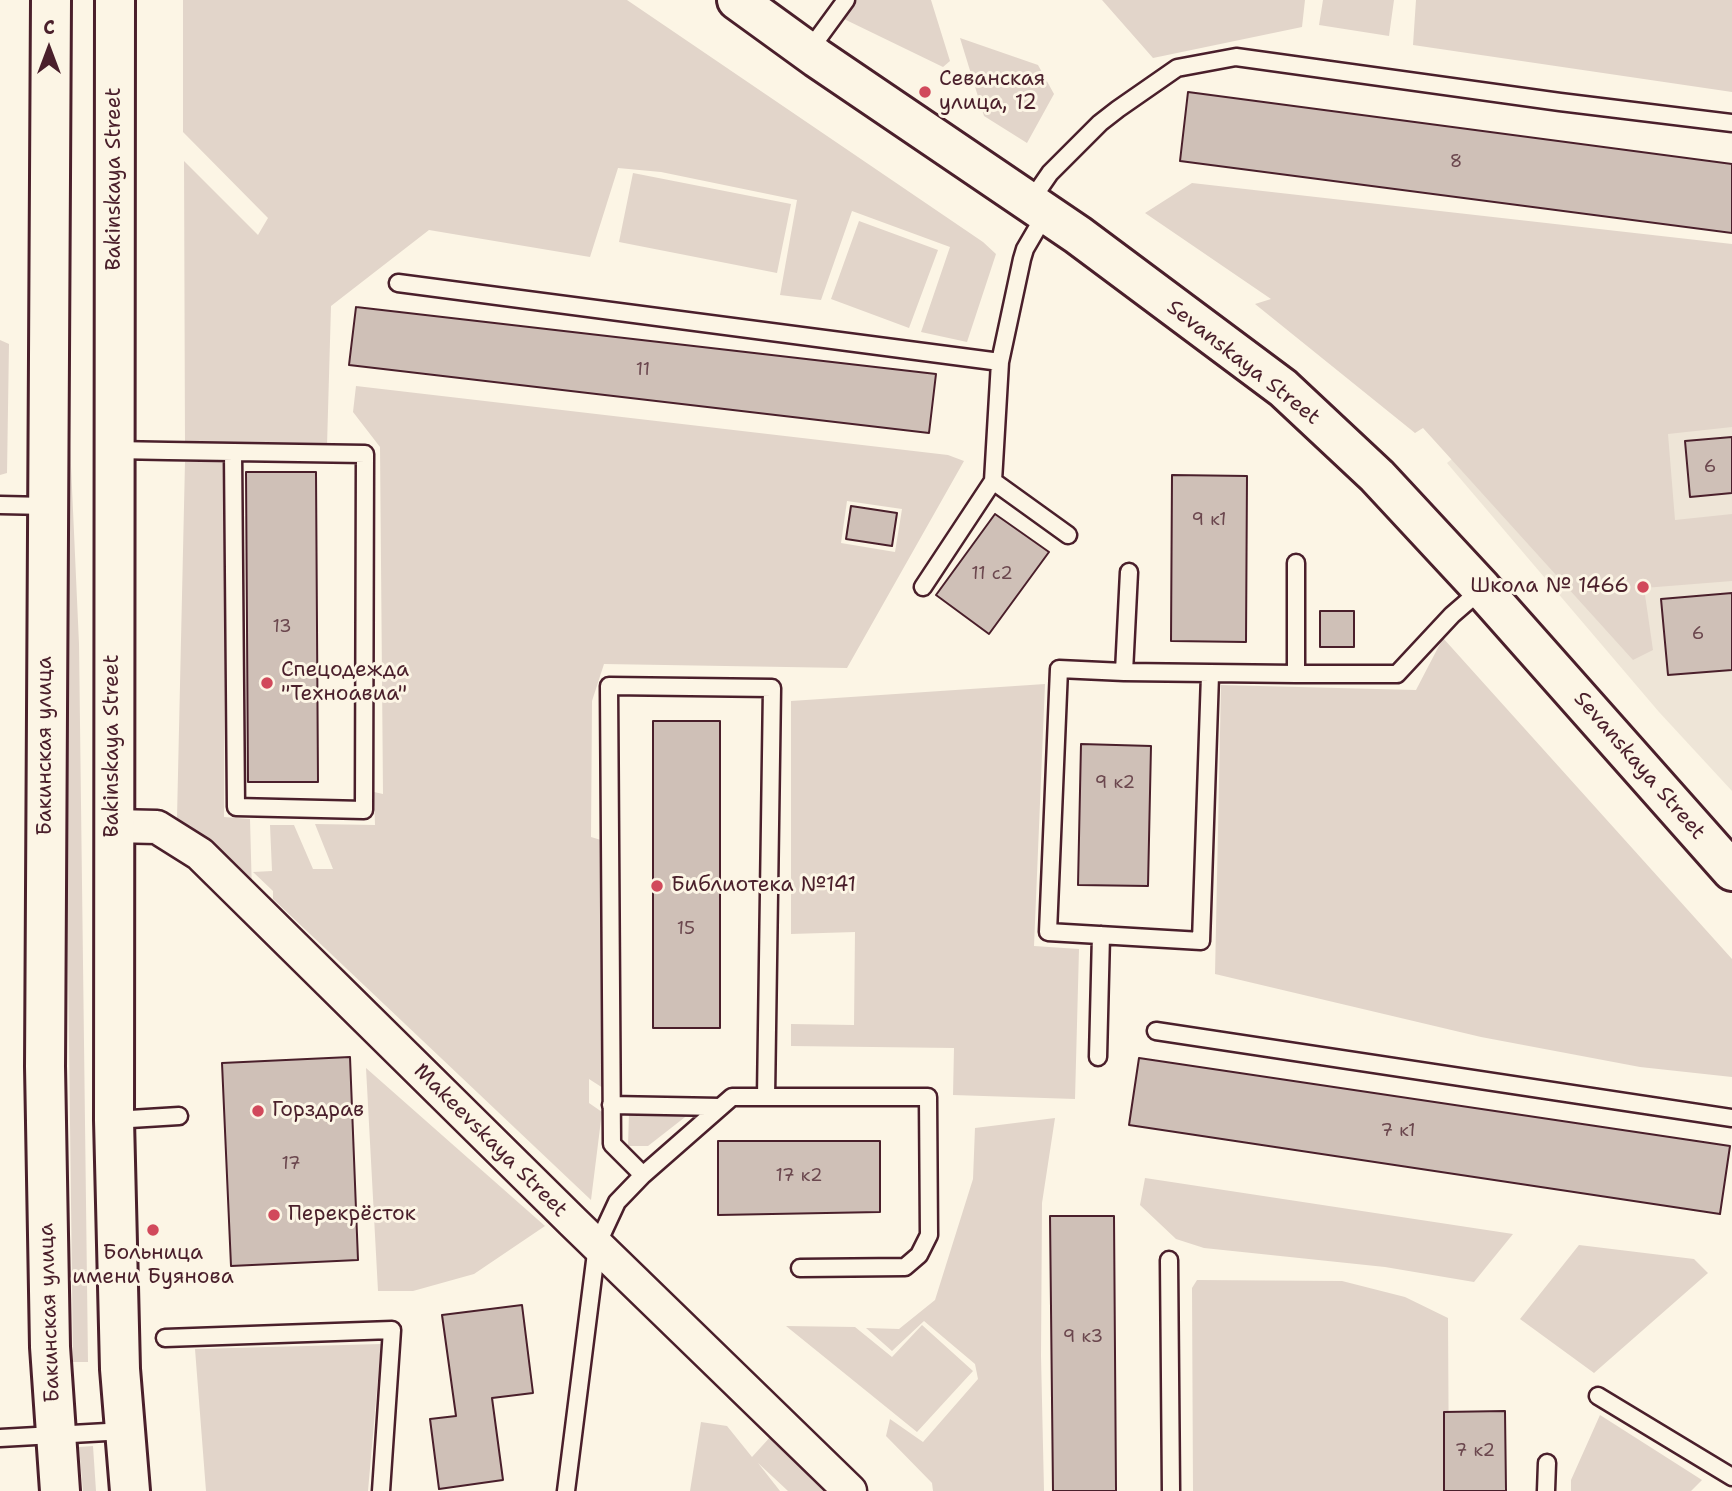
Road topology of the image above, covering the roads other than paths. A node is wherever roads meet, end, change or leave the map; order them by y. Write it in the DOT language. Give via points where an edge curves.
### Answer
graph roads {
  1 [pos="51,0"];
  2 [pos="115,0"];
  3 [pos="737,0"];
  4 [pos="846,0"];
  5 [pos="808,52"];
  6 [pos="1732,123"];
  7 [pos="1038,208"];
  8 [pos="398,283"];
  9 [pos="1000,362"];
  10 [pos="113,450"];
  11 [pos="233,452"];
  12 [pos="993,481"];
  13 [pos="0,505"];
  14 [pos="47,506"];
  15 [pos="1068,535"];
  16 [pos="1296,563"];
  17 [pos="1129,572"];
  18 [pos="923,587"];
  19 [pos="1482,589"];
  20 [pos="1124,672"];
  21 [pos="1210,674"];
  22 [pos="1296,674"];
  23 [pos="113,826"];
  24 [pos="1732,871"];
  25 [pos="1101,935"];
  26 [pos="1156,1031"];
  27 [pos="1098,1057"];
  28 [pos="766,1097"];
  29 [pos="611,1105"];
  30 [pos="720,1107"];
  31 [pos="179,1116"];
  32 [pos="1732,1118"];
  33 [pos="114,1120"];
  34 [pos="643,1175"];
  35 [pos="597,1245"];
  36 [pos="1169,1260"];
  37 [pos="800,1268"];
  38 [pos="165,1338"];
  39 [pos="1598,1396"];
  40 [pos="125,1431"];
  41 [pos="56,1434"];
  42 [pos="0,1438"];
  43 [pos="1546,1463"];
  44 [pos="1732,1477"];
  45 [pos="60,1491"];
  46 [pos="130,1491"];
  47 [pos="381,1491"];
  48 [pos="566,1491"];
  49 [pos="850,1491"];
  50 [pos="1171,1491"];
  51 [pos="1546,1491"];
  1 -- 14 [label="main road, Бакинская улица"];
  2 -- 10 [label="main road, Bakinskaya Street"];
  3 -- 5 [label="main road, Sevanskaya Street"];
  4 -- 5 [label="lane"];
  5 -- 7 [label="main road, Sevanskaya Street"];
  6 -- 7 [label="lane" via="1236,57 1177,68 1100,122 1050,173"];
  7 -- 9 [label="lane"];
  7 -- 19 [label="main road, Sevanskaya Street" via="1283,388 1377,476"];
  8 -- 9 [label="lane"];
  9 -- 12 [label="lane"];
  10 -- 11 [label="lane"];
  10 -- 23 [label="main road, Bakinskaya Street"];
  11 -- 11 [label="lane" via="236,807 364,810 365,454"];
  12 -- 15 [label="lane"];
  12 -- 18 [label="lane"];
  13 -- 14 [label="lane"];
  14 -- 41 [label="main road, Бакинская улица" via="45,1080 47,1266"];
  16 -- 22 [label="lane"];
  17 -- 20 [label="lane"];
  19 -- 22 [label="lane" via="1452,614 1397,674"];
  19 -- 24 [label="main road, Sevanskaya Street"];
  20 -- 21 [label="lane"];
  20 -- 25 [label="lane" via="1059,669 1048,932"];
  21 -- 22 [label="lane"];
  21 -- 25 [label="lane" via="1200,941"];
  23 -- 33 [label="main road, Bakinskaya Street"];
  23 -- 35 [label="street, Makeevskaya Street" via="157,827 200,854"];
  25 -- 27 [label="lane"];
  26 -- 32 [label="lane"];
  28 -- 29 [label="lane" via="772,688 609,686"];
  28 -- 30 [label="lane" via="732,1097"];
  28 -- 37 [label="lane" via="928,1097 929,1235 919,1255 905,1267"];
  29 -- 30 [label="lane"];
  29 -- 34 [label="lane" via="612,1144"];
  30 -- 34 [label="lane"];
  31 -- 33 [label="lane"];
  33 -- 40 [label="main road, Bakinskaya Street"];
  34 -- 35 [label="lane" via="617,1202"];
  35 -- 48 [label="lane"];
  35 -- 49 [label="street, Makeevskaya Street"];
  36 -- 50 [label="lane"];
  38 -- 47 [label="lane" via="392,1330"];
  39 -- 44 [label="lane" via="1706,1452"];
  40 -- 41 [label="lane"];
  40 -- 46 [label="main road, Bakinskaya Street"];
  41 -- 42 [label="lane"];
  41 -- 45 [label="main road, Бакинская улица"];
  43 -- 51 [label="lane"];
}
